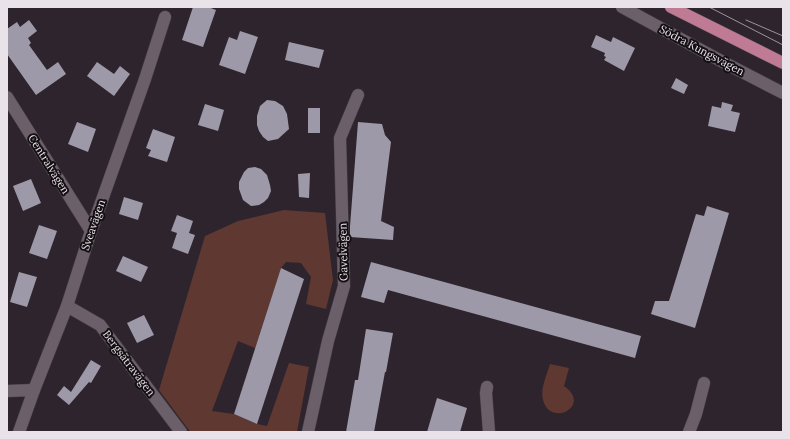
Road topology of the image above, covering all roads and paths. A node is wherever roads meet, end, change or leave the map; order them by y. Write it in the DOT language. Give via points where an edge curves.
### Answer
graph roads {
  1 [pos="622,7"];
  2 [pos="671,7"];
  3 [pos="165,17"];
  4 [pos="783,63"];
  5 [pos="783,93"];
  6 [pos="358,95"];
  7 [pos="7,97"];
  8 [pos="91,231"];
  9 [pos="67,306"];
  10 [pos="704,383"];
  11 [pos="487,388"];
  12 [pos="34,390"];
  13 [pos="7,391"];
  14 [pos="19,432"];
  15 [pos="181,432"];
  16 [pos="308,432"];
  17 [pos="489,432"];
  18 [pos="689,432"];
  1 -- 5 [label="street, Södra Kungsvägen"];
  2 -- 4 [label="main road"];
  3 -- 8 [label="street, Sveavägen"];
  6 -- 16 [label="street, Gavelvägen" via="340,138 344,286 328,341"];
  7 -- 8 [label="street, Centralvägen"];
  8 -- 9 [label="street, Sveavägen"];
  9 -- 12 [label="street, Sveavägen"];
  9 -- 15 [label="street, Bergsätravägen" via="100,325"];
  10 -- 18 [label="street"];
  11 -- 17 [label="street"];
  12 -- 13 [label="street"];
  12 -- 14 [label="street, Sveavägen"];
}
